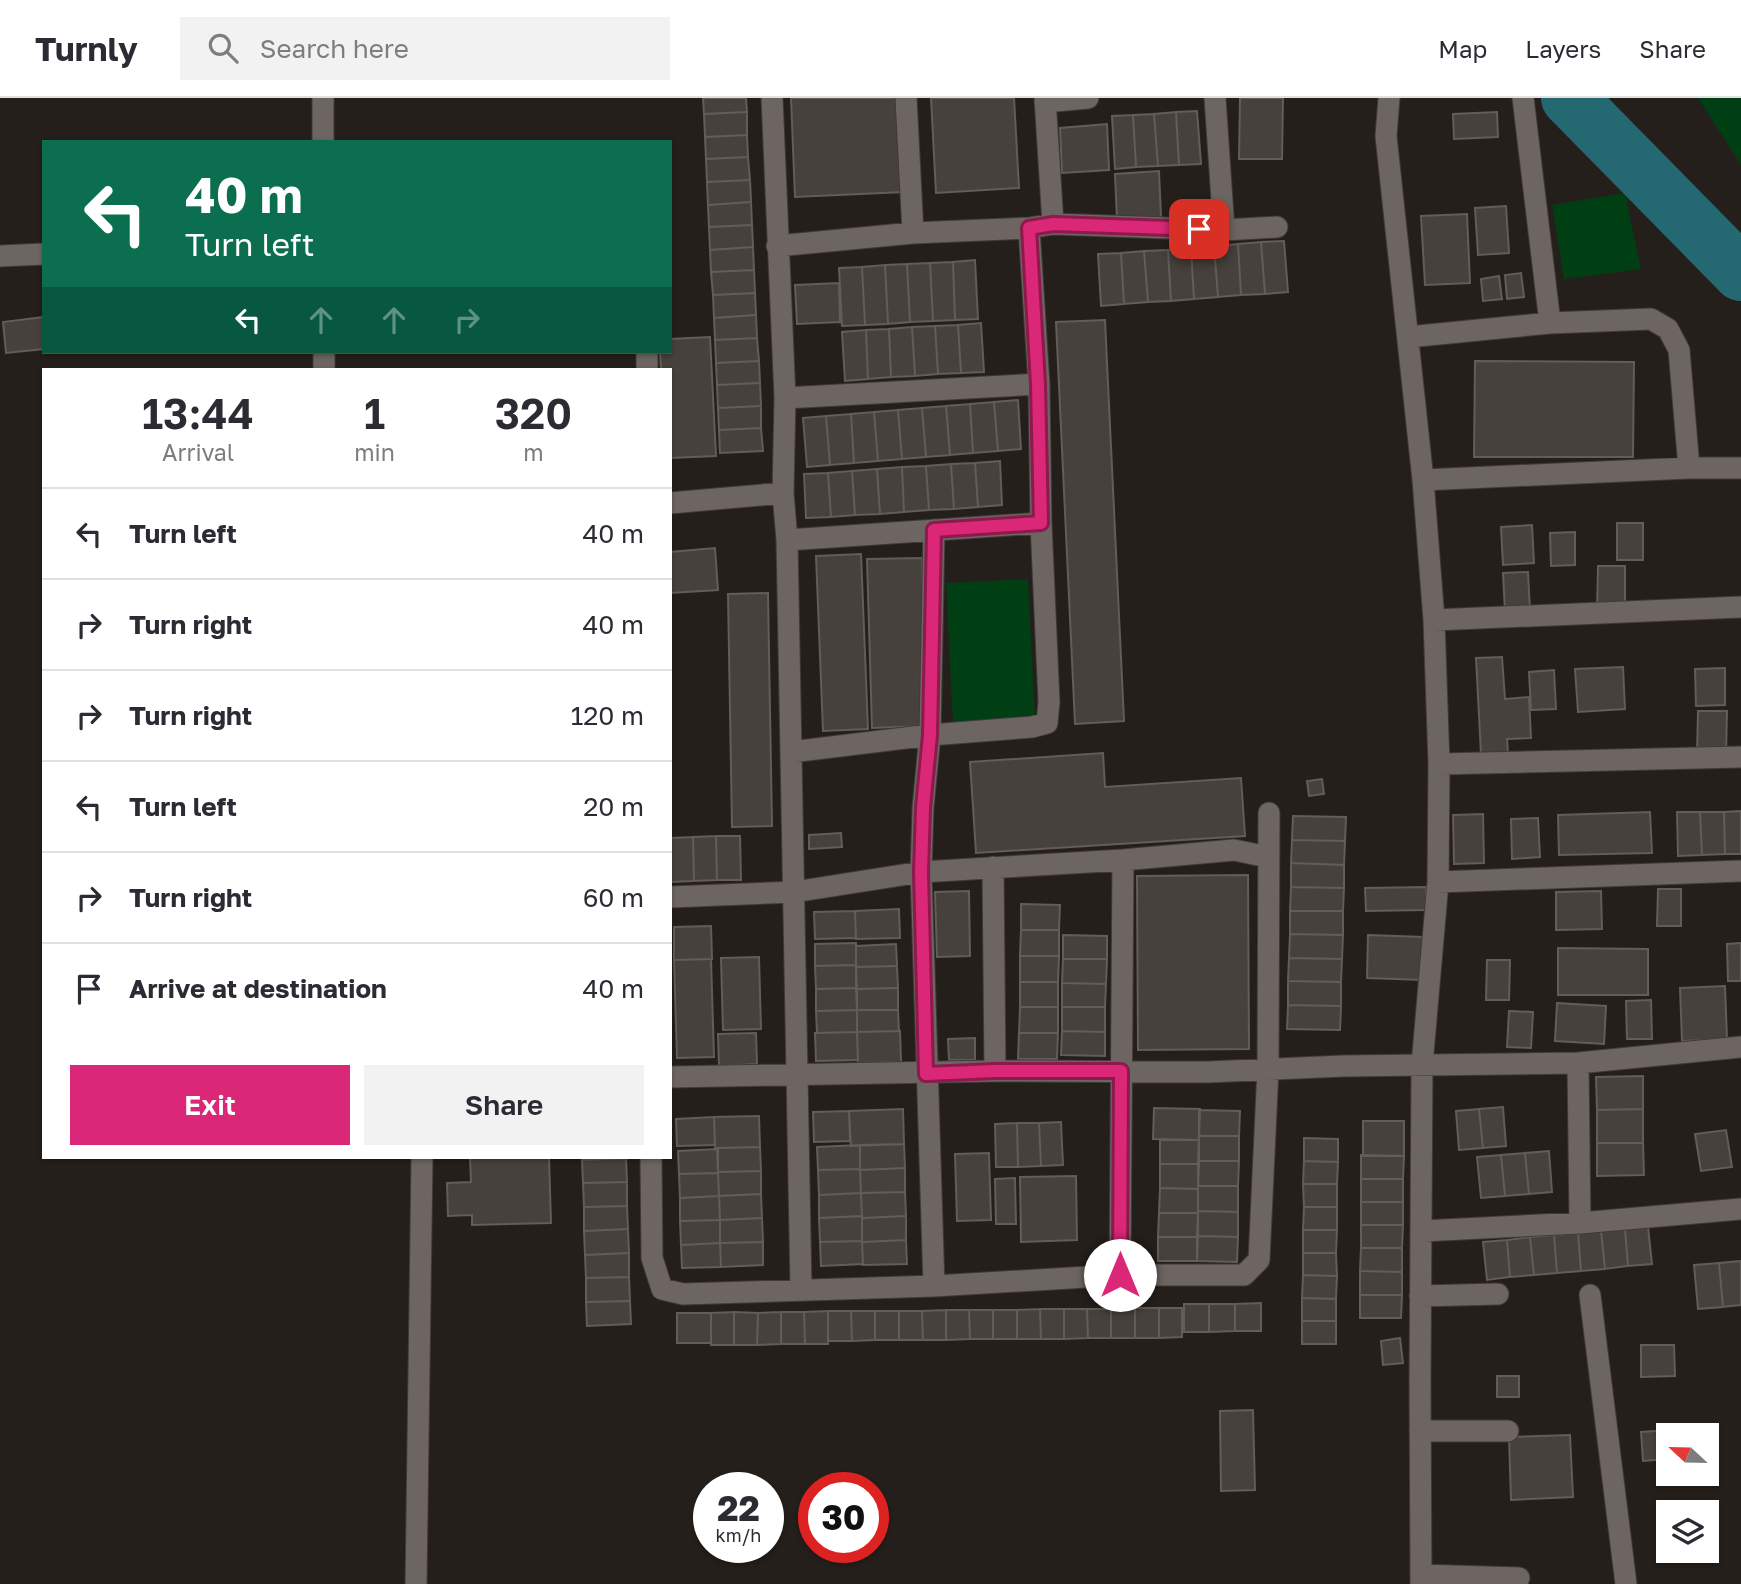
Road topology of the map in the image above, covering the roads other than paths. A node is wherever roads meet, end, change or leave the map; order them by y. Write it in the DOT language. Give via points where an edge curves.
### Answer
graph roads {
  1 [pos="323,98"];
  2 [pos="772,98"];
  3 [pos="906,98"];
  4 [pos="1088,98"];
  5 [pos="1215,98"];
  6 [pos="1389,98"];
  7 [pos="1524,98"];
  8 [pos="1045,100"];
  9 [pos="324,140"];
  10 [pos="1053,224"];
  11 [pos="1277,227"];
  12 [pos="1029,228"];
  13 [pos="1224,230"];
  14 [pos="913,233"];
  15 [pos="777,246"];
  16 [pos="42,254"];
  17 [pos="0,256"];
  18 [pos="1550,323"];
  19 [pos="1408,337"];
  20 [pos="1038,384"];
  21 [pos="785,398"];
  22 [pos="1689,468"];
  23 [pos="1741,468"];
  24 [pos="1423,480"];
  25 [pos="783,493"];
  26 [pos="672,503"];
  27 [pos="1041,523"];
  28 [pos="934,530"];
  29 [pos="787,540"];
  30 [pos="1741,607"];
  31 [pos="1434,620"];
  32 [pos="930,735"];
  33 [pos="791,752"];
  34 [pos="1741,757"];
  35 [pos="1439,764"];
  36 [pos="1269,813"];
  37 [pos="1268,857"];
  38 [pos="1123,860"];
  39 [pos="993,867"];
  40 [pos="1741,871"];
  41 [pos="921,872"];
  42 [pos="1438,882"];
  43 [pos="794,892"];
  44 [pos="672,897"];
  45 [pos="1741,1047"];
  46 [pos="1578,1063"];
  47 [pos="1422,1065"];
  48 [pos="1268,1069"];
  49 [pos="995,1071"];
  50 [pos="1121,1071"];
  51 [pos="799,1074"];
  52 [pos="926,1074"];
  53 [pos="672,1077"];
  54 [pos="422,1159"];
  55 [pos="651,1159"];
  56 [pos="1741,1209"];
  57 [pos="1580,1223"];
  58 [pos="1422,1231"];
  59 [pos="1120,1275"];
  60 [pos="934,1286"];
  61 [pos="801,1289"];
  62 [pos="1498,1294"];
  63 [pos="1590,1294"];
  64 [pos="1420,1296"];
  65 [pos="1420,1431"];
  66 [pos="1508,1431"];
  67 [pos="1519,1578"];
  68 [pos="1421,1580"];
  69 [pos="416,1584"];
  70 [pos="1626,1584"];
  1 -- 9 [label="street"];
  2 -- 15 [label="street"];
  3 -- 14 [label="street"];
  4 -- 8 [label="street"];
  5 -- 13 [label="street"];
  6 -- 19 [label="street" via="1386,136"];
  7 -- 18 [label="street"];
  8 -- 10 [label="street"];
  10 -- 12 [label="street"];
  10 -- 13 [label="street"];
  11 -- 13 [label="street"];
  12 -- 14 [label="street"];
  12 -- 20 [label="street"];
  14 -- 15 [label="street"];
  15 -- 21 [label="street"];
  16 -- 17 [label="street"];
  18 -- 19 [label="street"];
  18 -- 22 [label="street" via="1651,319 1668,329 1679,350"];
  19 -- 24 [label="street"];
  20 -- 21 [label="street"];
  20 -- 27 [label="street"];
  21 -- 25 [label="street"];
  22 -- 23 [label="street"];
  22 -- 24 [label="street"];
  24 -- 31 [label="street"];
  25 -- 26 [label="street"];
  25 -- 29 [label="street"];
  27 -- 28 [label="street"];
  27 -- 32 [label="street" via="1047,723"];
  28 -- 29 [label="street"];
  28 -- 32 [label="street"];
  29 -- 33 [label="street"];
  30 -- 31 [label="street"];
  31 -- 35 [label="street"];
  32 -- 33 [label="street"];
  32 -- 41 [label="street"];
  33 -- 43 [label="street"];
  34 -- 35 [label="street"];
  35 -- 42 [label="street"];
  36 -- 37 [label="street"];
  37 -- 38 [label="street" via="1234,850"];
  37 -- 48 [label="street"];
  38 -- 39 [label="street"];
  38 -- 50 [label="street"];
  39 -- 41 [label="street"];
  39 -- 49 [label="street"];
  40 -- 42 [label="street"];
  41 -- 43 [label="street"];
  41 -- 52 [label="street"];
  42 -- 47 [label="street"];
  43 -- 44 [label="street"];
  43 -- 51 [label="street"];
  45 -- 46 [label="street"];
  46 -- 47 [label="street"];
  46 -- 57 [label="street"];
  47 -- 48 [label="street"];
  47 -- 58 [label="street"];
  48 -- 50 [label="street"];
  48 -- 59 [label="street" via="1259,1260 1244,1275"];
  49 -- 50 [label="street"];
  49 -- 52 [label="street"];
  50 -- 59 [label="street"];
  51 -- 52 [label="street"];
  51 -- 53 [label="street"];
  51 -- 61 [label="street"];
  52 -- 60 [label="street"];
  54 -- 69 [label="street"];
  55 -- 61 [label="street" via="653,1258 662,1289 683,1294"];
  56 -- 57 [label="street"];
  57 -- 58 [label="street"];
  58 -- 64 [label="street"];
  59 -- 60 [label="street"];
  60 -- 61 [label="street"];
  62 -- 64 [label="street"];
  63 -- 70 [label="street"];
  64 -- 65 [label="street"];
  65 -- 66 [label="street"];
  65 -- 68 [label="street"];
  67 -- 68 [label="street"];
}
